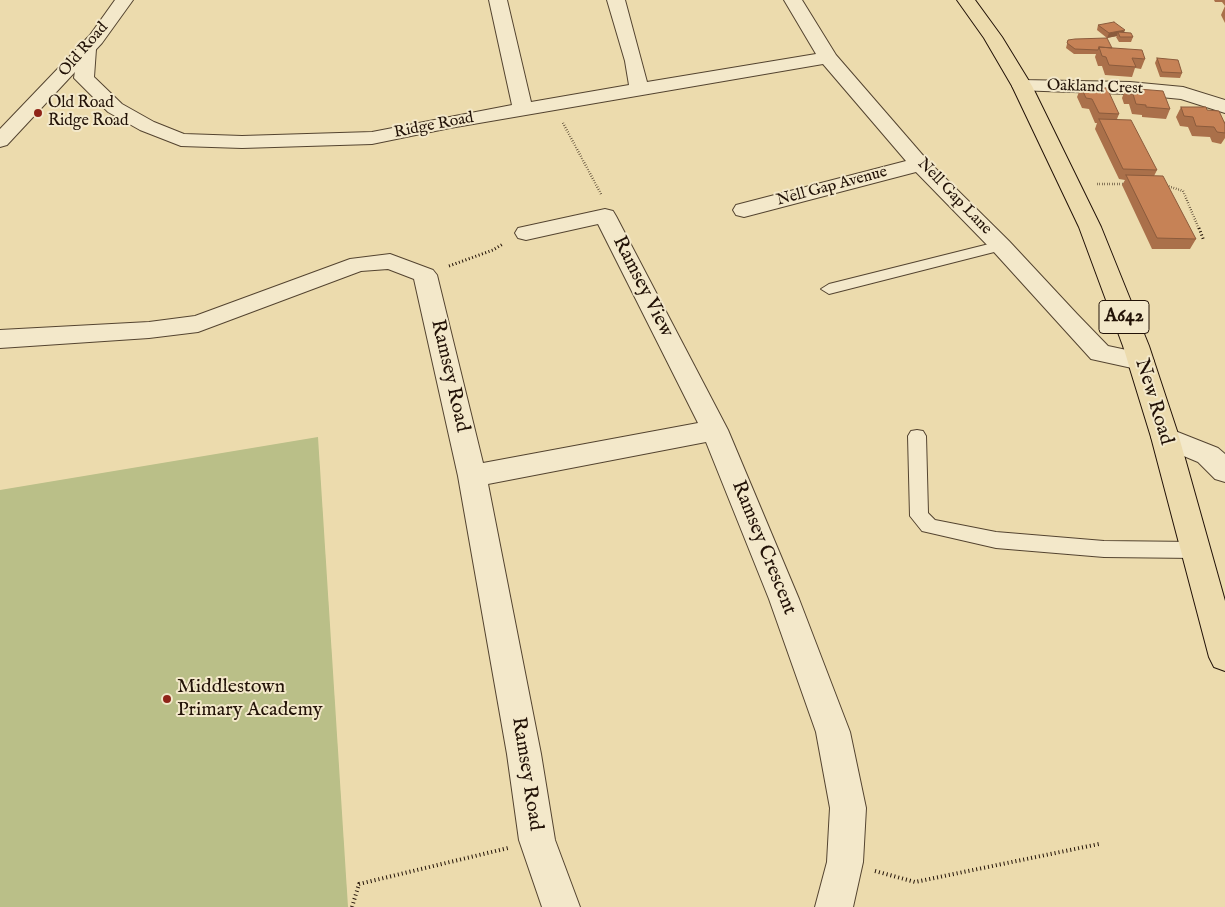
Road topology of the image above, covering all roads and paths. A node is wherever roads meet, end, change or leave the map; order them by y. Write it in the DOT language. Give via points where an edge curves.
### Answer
graph roads {
  1 [pos="124,0"];
  2 [pos="498,0"];
  3 [pos="616,0"];
  4 [pos="794,0"];
  5 [pos="966,0"];
  6 [pos="87,49"];
  7 [pos="828,58"];
  8 [pos="1022,86"];
  9 [pos="640,88"];
  10 [pos="553,105"];
  11 [pos="1225,107"];
  12 [pos="523,110"];
  13 [pos="0,142"];
  14 [pos="920,164"];
  15 [pos="1069,184"];
  16 [pos="1135,184"];
  17 [pos="1163,184"];
  18 [pos="744,210"];
  19 [pos="605,216"];
  20 [pos="526,233"];
  21 [pos="1204,241"];
  22 [pos="1001,246"];
  23 [pos="425,275"];
  24 [pos="829,289"];
  25 [pos="0,339"];
  26 [pos="1141,361"];
  27 [pos="715,430"];
  28 [pos="917,436"];
  29 [pos="1165,437"];
  30 [pos="1225,471"];
  31 [pos="472,476"];
  32 [pos="1195,550"];
  33 [pos="1225,657"];
  34 [pos="537,840"];
  35 [pos="1099,844"];
  36 [pos="845,862"];
  37 [pos="352,907"];
  38 [pos="561,907"];
  39 [pos="834,907"];
  1 -- 6 [label="street, Old Road"];
  2 -- 12 [label="street"];
  3 -- 9 [label="street"];
  4 -- 7 [label="street, Nell Gap Lane"];
  5 -- 8 [label="highway, New Road / A642" via="993,36"];
  6 -- 12 [label="street, Ridge Road" via="84,78 115,108 181,140 242,142 372,138"];
  6 -- 13 [label="street, Old Road"];
  7 -- 9 [label="street, Ridge Road"];
  7 -- 14 [label="street, Nell Gap Lane"];
  8 -- 11 [label="street, Oakland Crest" via="1130,88 1183,93"];
  8 -- 15 [label="highway, New Road / A642"];
  9 -- 10 [label="street, Ridge Road"];
  10 -- 12 [label="street, Ridge Road"];
  10 -- 19 [label="path" via="607,205"];
  14 -- 18 [label="street, Nell Gap Avenue"];
  14 -- 22 [label="street, Nell Gap Lane"];
  15 -- 16 [label="path"];
  15 -- 26 [label="highway, New Road / A642" via="1090,228"];
  17 -- 21 [label="path" via="1183,192"];
  19 -- 20 [label="street, Ramsey View"];
  19 -- 27 [label="street, Ramsey View"];
  20 -- 23 [label="path" via="493,250"];
  22 -- 24 [label="lane"];
  22 -- 26 [label="street, Nell Gap Lane" via="1100,353"];
  23 -- 25 [label="street" via="390,261 358,264 198,324"];
  23 -- 31 [label="street, Ramsey Road"];
  26 -- 29 [label="highway, New Road / A642"];
  27 -- 31 [label="street"];
  27 -- 36 [label="street, Ramsey Crescent" via="784,599 833,732 848,808"];
  28 -- 32 [label="lane" via="919,516 929,526 996,540 1104,549"];
  29 -- 30 [label="street" via="1208,455"];
  29 -- 32 [label="highway, New Road / A642"];
  31 -- 34 [label="street, Ramsey Road"];
  32 -- 33 [label="highway, New Road / A642"];
  34 -- 37 [label="path" via="359,884"];
  34 -- 38 [label="street, Ramsey Road"];
  35 -- 36 [label="path" via="915,882"];
  36 -- 39 [label="street, Ramsey Crescent"];
}
